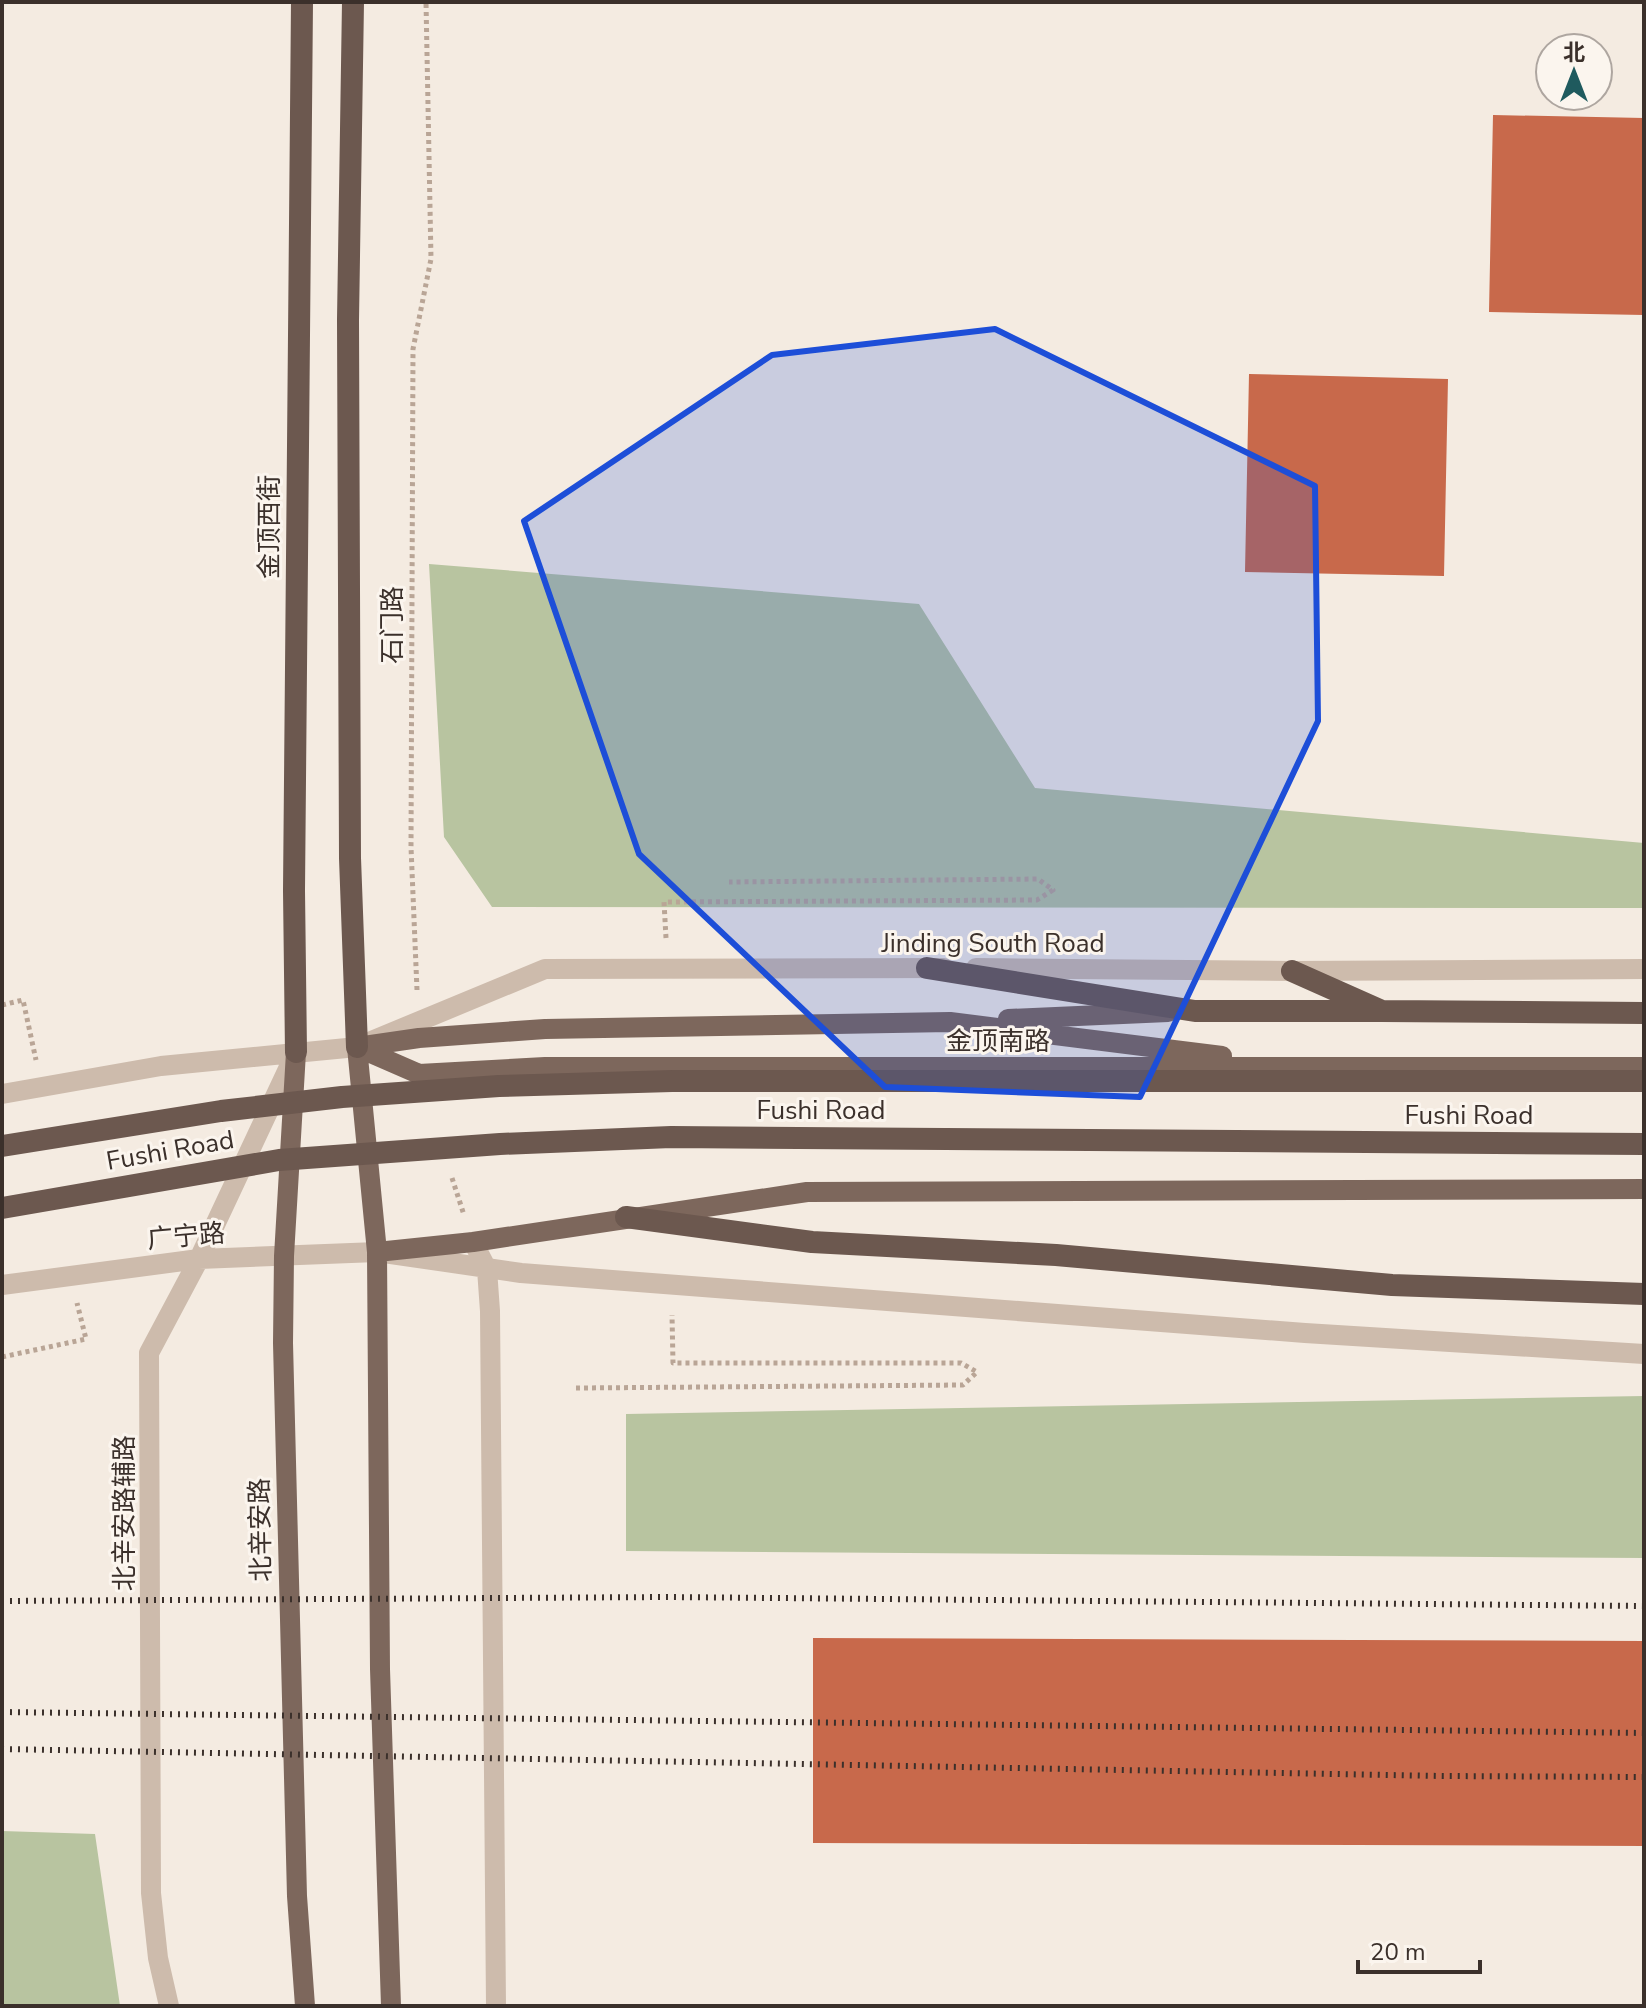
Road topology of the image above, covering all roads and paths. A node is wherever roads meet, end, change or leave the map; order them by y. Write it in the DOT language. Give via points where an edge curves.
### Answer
graph roads {
  1 [pos="302,2"];
  2 [pos="353,2"];
  3 [pos="426,2"];
  4 [pos="729,882"];
  5 [pos="666,949"];
  6 [pos="927,968"];
  7 [pos="1644,969"];
  8 [pos="1292,971"];
  9 [pos="2,1005"];
  10 [pos="1195,1011"];
  11 [pos="1382,1011"];
  12 [pos="1644,1013"];
  13 [pos="417,1021"];
  14 [pos="950,1022"];
  15 [pos="357,1047"];
  16 [pos="296,1052"];
  17 [pos="1310,1067"];
  18 [pos="1644,1067"];
  19 [pos="40,1074"];
  20 [pos="1644,1081"];
  21 [pos="2,1094"];
  22 [pos="1644,1144"];
  23 [pos="2,1146"];
  24 [pos="450,1172"];
  25 [pos="1644,1189"];
  26 [pos="2,1208"];
  27 [pos="626,1217"];
  28 [pos="473,1242"];
  29 [pos="377,1252"];
  30 [pos="284,1256"];
  31 [pos="199,1259"];
  32 [pos="487,1269"];
  33 [pos="2,1285"];
  34 [pos="1644,1294"];
  35 [pos="76,1299"];
  36 [pos="672,1301"];
  37 [pos="1644,1354"];
  38 [pos="2,1357"];
  39 [pos="576,1388"];
  40 [pos="169,2006"];
  41 [pos="305,2006"];
  42 [pos="391,2006"];
  43 [pos="496,2006"];
  1 -- 16 [label="highway, 金顶西街"];
  2 -- 15 [label="highway" via="348,431 350,858"];
  3 -- 13 [label="path, 石门路" via="431,259 413,349 411,847"];
  4 -- 5 [label="path" via="1038,879 1053,890 1037,900 664,902"];
  6 -- 8 [label="street, Jinding South Road"];
  6 -- 10 [label="highway"];
  6 -- 13 [label="street, Jinding South Road" via="545,969"];
  7 -- 8 [label="street, Jinding South Road"];
  8 -- 11 [label="highway"];
  9 -- 19 [label="path" via="23,1000"];
  10 -- 11 [label="highway"];
  10 -- 14 [label="main road"];
  11 -- 12 [label="highway"];
  13 -- 15 [label="street, Jinding South Road"];
  14 -- 15 [label="main road" via="514,1030"];
  14 -- 17 [label="main road"];
  15 -- 16 [label="street"];
  15 -- 17 [label="main road, 金顶南路" via="419,1074 545,1067"];
  15 -- 29 [label="main road"];
  16 -- 21 [label="street" via="161,1066"];
  16 -- 30 [label="main road, 北辛安路"];
  16 -- 31 [label="street, 北辛安路辅路"];
  17 -- 18 [label="main road, 金顶南路"];
  20 -- 23 [label="highway, Fushi Road" via="672,1081 499,1086 221,1111"];
  22 -- 26 [label="highway, Fushi Road" via="671,1137 279,1160"];
  24 -- 28 [label="path"];
  25 -- 27 [label="main road" via="807,1192"];
  27 -- 28 [label="main road"];
  27 -- 34 [label="highway" via="812,1242 1056,1255 1392,1285"];
  28 -- 29 [label="main road"];
  28 -- 32 [label="street"];
  29 -- 30 [label="street, 广宁路"];
  29 -- 32 [label="street"];
  29 -- 42 [label="main road" via="380,1669"];
  30 -- 31 [label="street, 广宁路"];
  30 -- 41 [label="main road, 北辛安路" via="285,1496"];
  31 -- 33 [label="street, 广宁路"];
  31 -- 40 [label="street, 北辛安路辅路" via="149,1353 151,1893"];
  32 -- 37 [label="street"];
  32 -- 43 [label="street"];
  35 -- 38 [label="path" via="86,1339"];
  36 -- 39 [label="path" via="673,1363 961,1363 977,1372 963,1385"];
}
